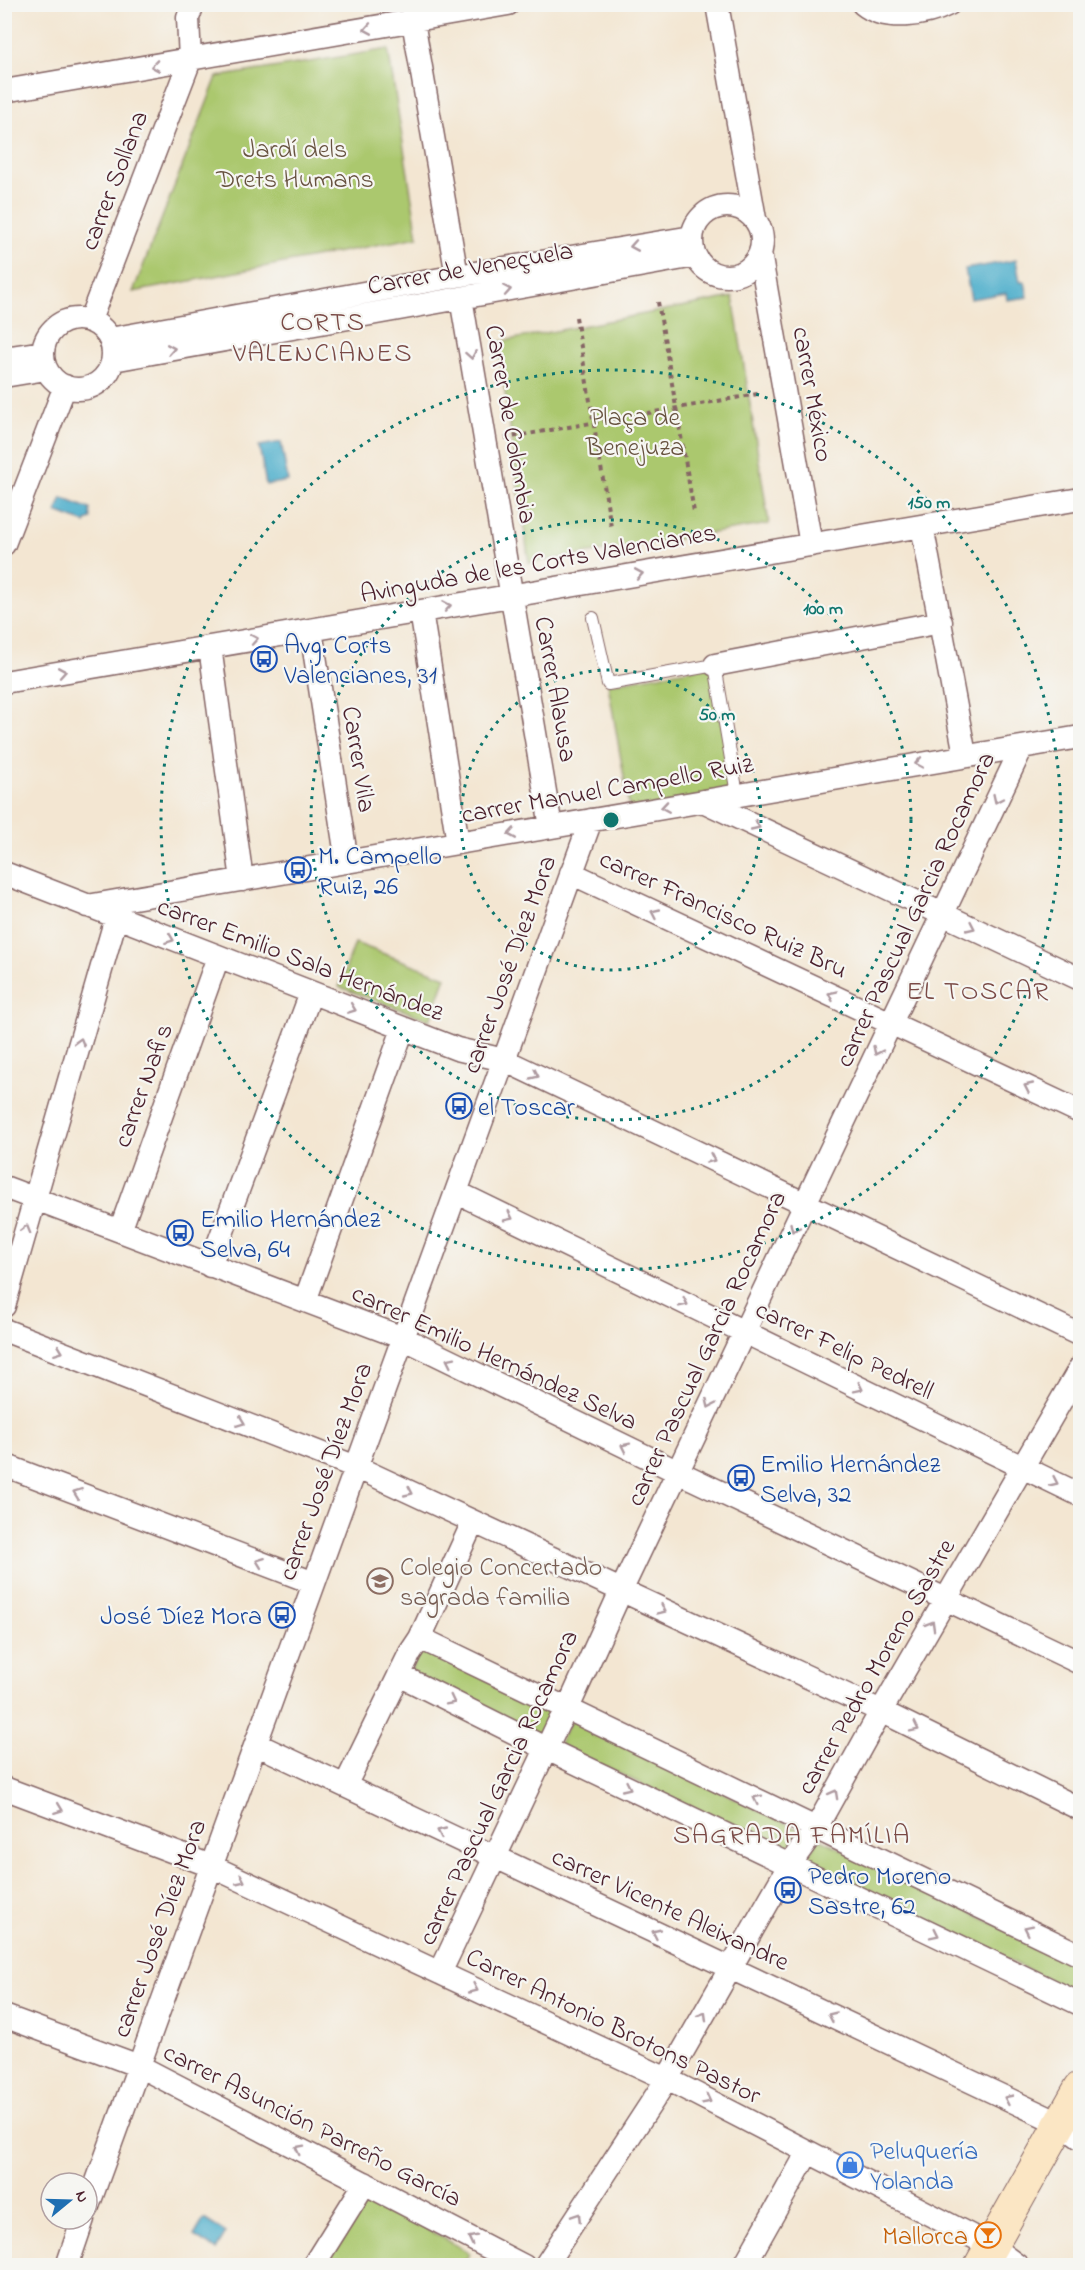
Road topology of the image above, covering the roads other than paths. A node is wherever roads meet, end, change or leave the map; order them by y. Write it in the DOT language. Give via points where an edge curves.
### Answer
graph roads {
  1 [pos="193,4"];
  2 [pos="508,4"];
  3 [pos="717,4"];
  4 [pos="863,4"];
  5 [pos="949,4"];
  6 [pos="413,21"];
  7 [pos="190,60"];
  8 [pos="4,91"];
  9 [pos="755,219"];
  10 [pos="694,247"];
  11 [pos="760,254"];
  12 [pos="459,287"];
  13 [pos="90,320"];
  14 [pos="112,349"];
  15 [pos="4,358"];
  16 [pos="45,360"];
  17 [pos="4,376"];
  18 [pos="65,386"];
  19 [pos="1080,499"];
  20 [pos="922,526"];
  21 [pos="4,544"];
  22 [pos="811,545"];
  23 [pos="512,595"];
  24 [pos="421,611"];
  25 [pos="593,618"];
  26 [pos="941,622"];
  27 [pos="311,630"];
  28 [pos="210,647"];
  29 [pos="715,665"];
  30 [pos="4,681"];
  31 [pos="1080,737"];
  32 [pos="1022,747"];
  33 [pos="965,755"];
  34 [pos="737,794"];
  35 [pos="703,801"];
  36 [pos="591,820"];
  37 [pos="551,827"];
  38 [pos="458,843"];
  39 [pos="347,862"];
  40 [pos="4,873"];
  41 [pos="572,873"];
  42 [pos="242,880"];
  43 [pos="143,897"];
  44 [pos="87,906"];
  45 [pos="943,914"];
  46 [pos="123,921"];
  47 [pos="218,957"];
  48 [pos="1080,979"];
  49 [pos="311,993"];
  50 [pos="891,1023"];
  51 [pos="403,1029"];
  52 [pos="504,1060"];
  53 [pos="1080,1112"];
  54 [pos="4,1187"];
  55 [pos="456,1192"];
  56 [pos="35,1199"];
  57 [pos="805,1204"];
  58 [pos="120,1231"];
  59 [pos="210,1266"];
  60 [pos="305,1301"];
  61 [pos="4,1306"];
  62 [pos="4,1330"];
  63 [pos="744,1332"];
  64 [pos="1080,1335"];
  65 [pos="403,1338"];
  66 [pos="1080,1368"];
  67 [pos="4,1465"];
  68 [pos="356,1467"];
  69 [pos="1022,1467"];
  70 [pos="678,1472"];
  71 [pos="1080,1495"];
  72 [pos="474,1522"];
  73 [pos="314,1583"];
  74 [pos="621,1591"];
  75 [pos="946,1599"];
  76 [pos="420,1638"];
  77 [pos="1080,1663"];
  78 [pos="399,1675"];
  79 [pos="568,1708"];
  80 [pos="880,1712"];
  81 [pos="256,1744"];
  82 [pos="547,1749"];
  83 [pos="345,1786"];
  84 [pos="4,1788"];
  85 [pos="1080,1809"];
  86 [pos="816,1828"];
  87 [pos="495,1857"];
  88 [pos="790,1864"];
  89 [pos="211,1866"];
  90 [pos="1080,1955"];
  91 [pos="731,1968"];
  92 [pos="440,1973"];
  93 [pos="1080,2004"];
  94 [pos="4,2016"];
  95 [pos="139,2066"];
  96 [pos="667,2079"];
  97 [pos="1080,2088"];
  98 [pos="1071,2131"];
  99 [pos="808,2152"];
  100 [pos="99,2176"];
  101 [pos="365,2183"];
  102 [pos="79,2231"];
  103 [pos="986,2256"];
  104 [pos="67,2265"];
  105 [pos="313,2265"];
  106 [pos="524,2265"];
  107 [pos="545,2265"];
  108 [pos="744,2265"];
  109 [pos="1018,2265"];
  1 -- 7 [label="street" via="188,18"];
  2 -- 6 [label="street"];
  3 -- 9 [label="street"];
  4 -- 5 [label="street" via="886,13 911,16"];
  6 -- 7 [label="street, one-way"];
  6 -- 12 [label="street, Carrer de Colòmbia"];
  7 -- 8 [label="street, one-way"];
  7 -- 13 [label="street, carrer Sollana"];
  9 -- 10 [label="street" via="739,208 721,207 705,214 696,225"];
  9 -- 11 [label="street" via="762,237"];
  10 -- 11 [label="street" via="708,271 727,277 750,269"];
  10 -- 12 [label="street, Carrer de Veneçuela"];
  11 -- 22 [label="street, carrer México"];
  12 -- 14 [label="street, Carrer de Veneçuela"];
  12 -- 23 [label="street, Carrer de Colòmbia, one-way"];
  13 -- 14 [label="street" via="102,328"];
  13 -- 16 [label="street" via="62,322 48,336"];
  14 -- 18 [label="street" via="106,375 93,386"];
  15 -- 16 [label="street"];
  16 -- 17 [label="street"];
  16 -- 18 [label="street" via="57,382"];
  18 -- 21 [label="street"];
  19 -- 20 [label="street, Avinguda de les Corts Valencianes"];
  20 -- 22 [label="street, Avinguda de les Corts Valencianes"];
  20 -- 26 [label="street"];
  23 -- 22 [label="street, Avinguda de les Corts Valencianes, one-way"];
  24 -- 23 [label="street, Avinguda de les Corts Valencianes, one-way"];
  23 -- 37 [label="street, Carrer Alausa"];
  24 -- 27 [label="street, Avinguda de les Corts Valencianes"];
  24 -- 38 [label="street"];
  25 -- 29 [label="lane" via="608,684"];
  26 -- 29 [label="street"];
  26 -- 33 [label="street"];
  28 -- 27 [label="street, Avinguda de les Corts Valencianes, one-way"];
  27 -- 39 [label="street, Carrer Vila"];
  30 -- 28 [label="street, Avinguda de les Corts Valencianes, one-way"];
  28 -- 42 [label="street" via="229,841"];
  29 -- 34 [label="lane"];
  31 -- 32 [label="street, carrer Manuel Campello Ruiz"];
  32 -- 33 [label="street, carrer Manuel Campello Ruiz"];
  32 -- 45 [label="street, carrer Pascual Garcia Rocamora, one-way"];
  33 -- 34 [label="street, carrer Manuel Campello Ruiz, one-way"];
  34 -- 35 [label="street, carrer Manuel Campello Ruiz"];
  35 -- 36 [label="street, carrer Manuel Campello Ruiz, one-way"];
  35 -- 45 [label="street, one-way"];
  36 -- 37 [label="street, carrer Manuel Campello Ruiz"];
  36 -- 41 [label="street, carrer José Díez Mora"];
  37 -- 38 [label="street, carrer Manuel Campello Ruiz, one-way"];
  38 -- 39 [label="street, carrer Manuel Campello Ruiz"];
  39 -- 42 [label="street, carrer Manuel Campello Ruiz"];
  40 -- 44 [label="street, carrer Emilio Sala Hernández"];
  50 -- 41 [label="street, carrer Francisco Ruiz Bru, one-way"];
  41 -- 52 [label="street, carrer José Díez Mora"];
  42 -- 43 [label="street, carrer Manuel Campello Ruiz"];
  43 -- 44 [label="street, carrer Manuel Campello Ruiz"];
  43 -- 46 [label="street"];
  44 -- 46 [label="street, carrer Emilio Sala Hernández"];
  45 -- 48 [label="street, one-way"];
  45 -- 50 [label="street, carrer Pascual Garcia Rocamora"];
  46 -- 47 [label="street, carrer Emilio Sala Hernández, one-way"];
  56 -- 46 [label="street, one-way"];
  47 -- 49 [label="street, carrer Emilio Sala Hernández"];
  47 -- 58 [label="street, carrer Nafis"];
  49 -- 51 [label="street, carrer Emilio Sala Hernández, one-way"];
  49 -- 59 [label="street"];
  53 -- 50 [label="street, carrer Francisco Ruiz Bru, one-way"];
  50 -- 57 [label="street, carrer Pascual Garcia Rocamora, one-way"];
  51 -- 52 [label="street, carrer Emilio Sala Hernández" via="457,1049"];
  51 -- 60 [label="street"];
  52 -- 55 [label="street, carrer José Díez Mora"];
  52 -- 57 [label="street, carrer Emilio Sala Hernández, one-way"];
  54 -- 56 [label="street, carrer Emilio Hernández Selva"];
  55 -- 63 [label="street, carrer Felip Pedrell, one-way"];
  55 -- 65 [label="street, carrer José Díez Mora"];
  56 -- 58 [label="street, carrer Emilio Hernández Selva"];
  61 -- 56 [label="street, one-way"];
  57 -- 63 [label="street, carrer Pascual Garcia Rocamora, one-way"];
  57 -- 64 [label="street, carrer Emilio Sala Hernández"];
  58 -- 59 [label="street, carrer Emilio Hernández Selva"];
  59 -- 60 [label="street, carrer Emilio Hernández Selva"];
  60 -- 65 [label="street, carrer Emilio Hernández Selva"];
  62 -- 68 [label="street, one-way"];
  63 -- 69 [label="street, carrer Felip Pedrell, one-way"];
  63 -- 70 [label="street, carrer Pascual Garcia Rocamora, one-way"];
  65 -- 68 [label="street, carrer José Díez Mora"];
  70 -- 65 [label="street, carrer Emilio Hernández Selva, one-way"];
  66 -- 69 [label="street, carrer Pedro Moreno Sastre"];
  73 -- 67 [label="street, one-way"];
  68 -- 72 [label="street, one-way"];
  68 -- 73 [label="street, carrer José Díez Mora"];
  69 -- 71 [label="street, carrer Felip Pedrell, one-way"];
  69 -- 75 [label="street, carrer Pedro Moreno Sastre"];
  70 -- 74 [label="street, carrer Pascual Garcia Rocamora"];
  70 -- 75 [label="street, carrer Emilio Hernández Selva"];
  72 -- 74 [label="street"];
  72 -- 76 [label="street"];
  73 -- 81 [label="street, carrer José Díez Mora"];
  74 -- 79 [label="street, carrer Pascual Garcia Rocamora"];
  74 -- 80 [label="street, one-way"];
  75 -- 77 [label="street, carrer Emilio Hernández Selva"];
  80 -- 75 [label="street, carrer Pedro Moreno Sastre, one-way"];
  76 -- 78 [label="street"];
  76 -- 79 [label="street"];
  78 -- 82 [label="street, one-way"];
  78 -- 83 [label="street"];
  79 -- 82 [label="street, carrer Pascual Garcia Rocamora"];
  86 -- 79 [label="street, one-way"];
  80 -- 85 [label="street, one-way"];
  86 -- 80 [label="street, carrer Pedro Moreno Sastre, one-way"];
  81 -- 83 [label="street, carrer Vicente Aleixandre"];
  81 -- 89 [label="street, carrer José Díez Mora"];
  82 -- 87 [label="street, carrer Pascual Garcia Rocamora"];
  82 -- 88 [label="street, one-way"];
  87 -- 83 [label="street, carrer Vicente Aleixandre, one-way"];
  84 -- 89 [label="street, Carrer Antonio Brotons Pastor, one-way"];
  86 -- 88 [label="street, carrer Pedro Moreno Sastre"];
  90 -- 86 [label="street, one-way"];
  91 -- 87 [label="street, carrer Vicente Aleixandre, one-way"];
  87 -- 92 [label="street, carrer Pascual Garcia Rocamora"];
  88 -- 91 [label="street, carrer Pedro Moreno Sastre"];
  88 -- 93 [label="street, one-way"];
  89 -- 92 [label="street, Carrer Antonio Brotons Pastor, one-way"];
  89 -- 95 [label="street, carrer José Díez Mora"];
  96 -- 91 [label="street, carrer Pedro Moreno Sastre, one-way"];
  98 -- 91 [label="street, carrer Vicente Aleixandre, one-way"];
  92 -- 96 [label="street, Carrer Antonio Brotons Pastor, one-way"];
  94 -- 95 [label="street, carrer Asunción Parreño García"];
  95 -- 100 [label="street, carrer José Díez Mora"];
  101 -- 95 [label="street, carrer Asunción Parreño García, one-way"];
  96 -- 99 [label="street, Carrer Antonio Brotons Pastor, one-way"];
  107 -- 96 [label="street, carrer Pedro Moreno Sastre, one-way"];
  97 -- 98 [label="main road"];
  98 -- 103 [label="main road"];
  99 -- 103 [label="street, Carrer Antonio Brotons Pastor"];
  99 -- 108 [label="street"];
  101 -- 105 [label="street"];
  106 -- 101 [label="street, carrer Asunción Parreño García, one-way"];
  102 -- 104 [label="street"];
  103 -- 109 [label="street, Carrer Antonio Brotons Pastor"];
}
